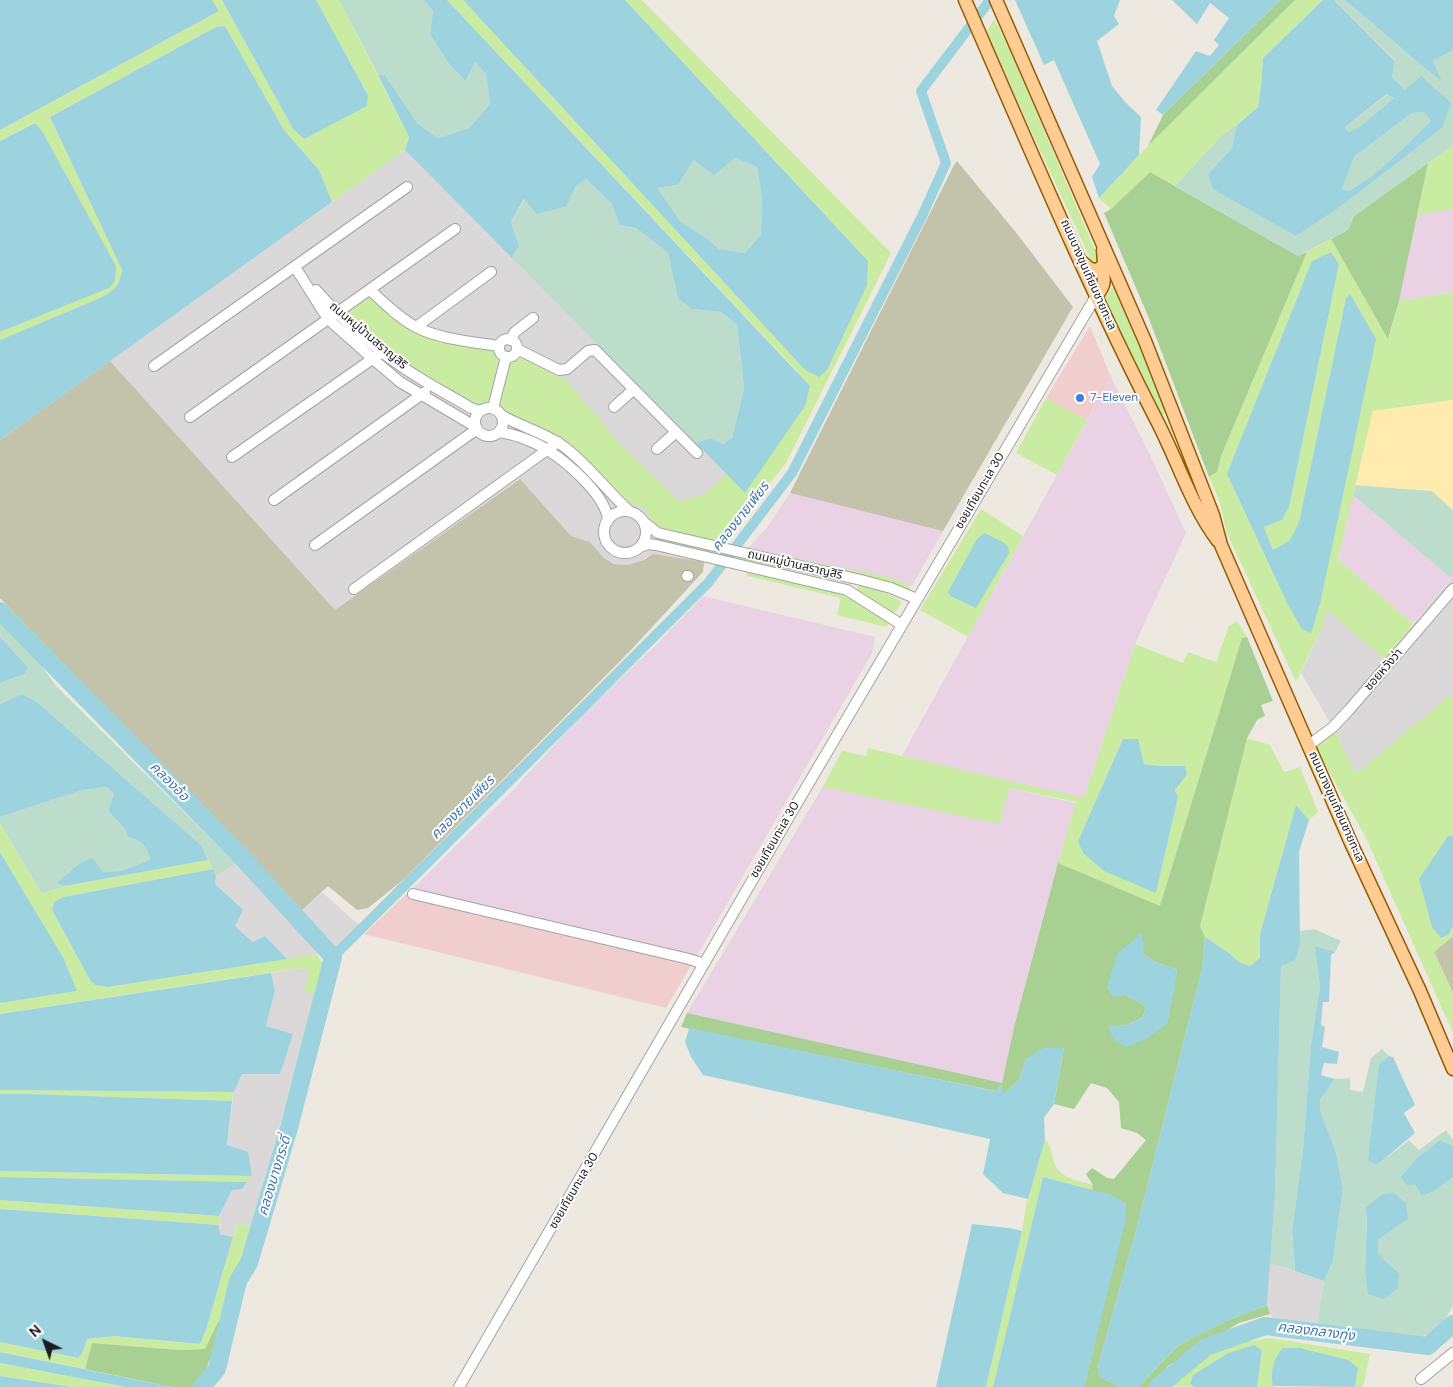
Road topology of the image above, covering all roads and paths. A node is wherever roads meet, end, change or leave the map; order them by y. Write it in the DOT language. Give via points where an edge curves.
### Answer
graph roads {
  1 [pos="965,0"];
  2 [pos="996,0"];
  3 [pos="407,187"];
  4 [pos="455,229"];
  5 [pos="1102,243"];
  6 [pos="1081,261"];
  7 [pos="296,267"];
  8 [pos="1102,267"];
  9 [pos="491,272"];
  10 [pos="370,290"];
  11 [pos="1096,296"];
  12 [pos="332,316"];
  13 [pos="533,318"];
  14 [pos="416,327"];
  15 [pos="510,340"];
  16 [pos="499,346"];
  17 [pos="517,349"];
  18 [pos="383,352"];
  19 [pos="506,357"];
  20 [pos="373,359"];
  21 [pos="154,366"];
  22 [pos="434,386"];
  23 [pos="634,389"];
  24 [pos="422,394"];
  25 [pos="614,407"];
  26 [pos="480,411"];
  27 [pos="497,411"];
  28 [pos="190,417"];
  29 [pos="476,428"];
  30 [pos="499,432"];
  31 [pos="676,432"];
  32 [pos="558,442"];
  33 [pos="657,449"];
  34 [pos="548,451"];
  35 [pos="697,453"];
  36 [pos="232,457"];
  37 [pos="274,500"];
  38 [pos="629,511"];
  39 [pos="608,521"];
  40 [pos="644,523"];
  41 [pos="315,545"];
  42 [pos="1221,545"];
  43 [pos="640,547"];
  44 [pos="787,563"];
  45 [pos="784,576"];
  46 [pos="857,579"];
  47 [pos="354,589"];
  48 [pos="1453,589"];
  49 [pos="855,595"];
  50 [pos="917,599"];
  51 [pos="902,625"];
  52 [pos="1309,745"];
  53 [pos="413,894"];
  54 [pos="704,964"];
  55 [pos="1453,1069"];
  56 [pos="1453,1353"];
  57 [pos="1421,1380"];
  58 [pos="459,1387"];
  1 -- 6 [label="main road, ถนนบางขุนเทียนชายทะเล"];
  2 -- 5 [label="main road, ถนนบางขุนเทียนชายทะเล"];
  3 -- 7 [label="street"];
  4 -- 10 [label="street"];
  5 -- 8 [label="main road"];
  5 -- 42 [label="main road, ถนนบางขุนเทียนชายทะเล" via="1145,341 1213,515"];
  6 -- 8 [label="main road" via="1090,269"];
  6 -- 11 [label="main road, ถนนบางขุนเทียนชายทะเล"];
  7 -- 12 [label="street, ถนนหมู่บ้านสราญสิริ"];
  7 -- 21 [label="street"];
  8 -- 11 [label="main road" via="1105,280"];
  9 -- 14 [label="street"];
  10 -- 12 [label="street"];
  10 -- 14 [label="street"];
  11 -- 42 [label="main road, ถนนบางขุนเทียนชายทะเล" via="1190,493"];
  11 -- 50 [label="street, ซอยเทียนทะเล 30"];
  12 -- 18 [label="street, ถนนหมู่บ้านสราญสิริ"];
  12 -- 20 [label="street, ถนนหมู่บ้านสราญสิริ"];
  12 -- 28 [label="street"];
  13 -- 15 [label="street"];
  14 -- 16 [label="street" via="446,337"];
  15 -- 16 [label="street"];
  15 -- 17 [label="street"];
  16 -- 19 [label="street" via="501,355"];
  17 -- 19 [label="street" via="515,354"];
  17 -- 23 [label="street" via="559,370 567,369 588,351 595,350"];
  18 -- 20 [label="street"];
  18 -- 22 [label="street, ถนนหมู่บ้านสราญสิริ"];
  19 -- 27 [label="street"];
  20 -- 24 [label="street, ถนนหมู่บ้านสราญสิริ" via="400,382"];
  20 -- 36 [label="street"];
  22 -- 24 [label="street"];
  22 -- 26 [label="street, ถนนหมู่บ้านสราญสิริ"];
  23 -- 25 [label="street"];
  23 -- 31 [label="street"];
  24 -- 29 [label="street, ถนนหมู่บ้านสราญสิริ"];
  24 -- 37 [label="street"];
  26 -- 27 [label="street" via="485,408"];
  26 -- 29 [label="street" via="476,417"];
  27 -- 30 [label="street" via="503,423"];
  27 -- 32 [label="street"];
  29 -- 30 [label="street" via="486,436"];
  29 -- 41 [label="street"];
  30 -- 34 [label="street"];
  31 -- 33 [label="street"];
  31 -- 35 [label="street"];
  32 -- 34 [label="street"];
  32 -- 38 [label="street"];
  34 -- 39 [label="street" via="601,500"];
  34 -- 47 [label="street"];
  38 -- 39 [label="street" via="612,515"];
  38 -- 40 [label="street"];
  39 -- 43 [label="street" via="605,534 610,546 628,552"];
  40 -- 43 [label="street" via="646,535"];
  40 -- 44 [label="street, ถนนหมู่บ้านสราญสิริ" via="658,533"];
  42 -- 52 [label="main road, ถนนบางขุนเทียนชายทะเล"];
  43 -- 45 [label="street, ถนนหมู่บ้านสราญสิริ" via="648,544"];
  44 -- 45 [label="street"];
  44 -- 46 [label="street, ถนนหมู่บ้านสราญสิริ"];
  45 -- 49 [label="street, ถนนหมู่บ้านสราญสิริ" via="847,590"];
  46 -- 49 [label="street" via="851,589"];
  46 -- 50 [label="street, ถนนหมู่บ้านสราญสิริ"];
  48 -- 52 [label="street, ซอยหวังว่า" via="1349,710"];
  49 -- 51 [label="street, ถนนหมู่บ้านสราญสิริ"];
  50 -- 51 [label="street, ซอยเทียนทะเล 30"];
  51 -- 54 [label="street, ซอยเทียนทะเล 30"];
  52 -- 55 [label="main road, ถนนบางขุนเทียนชายทะเล"];
  53 -- 54 [label="street"];
  54 -- 58 [label="street, ซอยเทียนทะเล 30"];
  56 -- 57 [label="street"];
}
